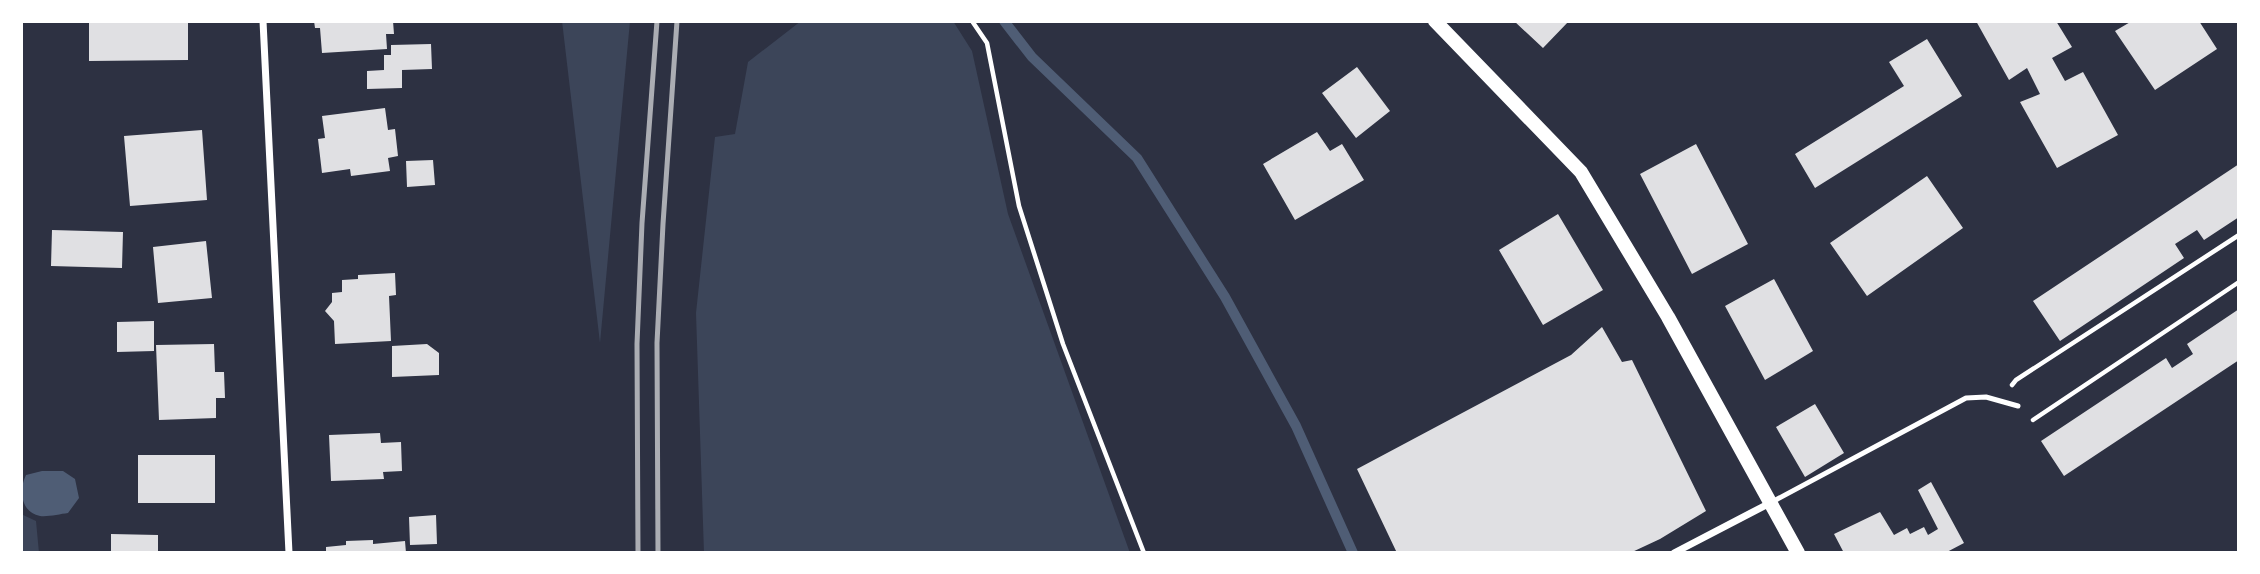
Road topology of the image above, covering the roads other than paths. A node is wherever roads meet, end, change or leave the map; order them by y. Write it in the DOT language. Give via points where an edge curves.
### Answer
graph roads {
  1 [pos="263,21"];
  2 [pos="1435,21"];
  3 [pos="2018,406"];
  4 [pos="1771,503"];
  5 [pos="289,553"];
  6 [pos="1674,553"];
  7 [pos="1798,553"];
  1 -- 5 [label="street"];
  2 -- 4 [label="main road" via="1581,172 1646,277"];
  3 -- 4 [label="lane" via="1986,397 1966,398"];
  4 -- 6 [label="street"];
  4 -- 7 [label="main road"];
}
